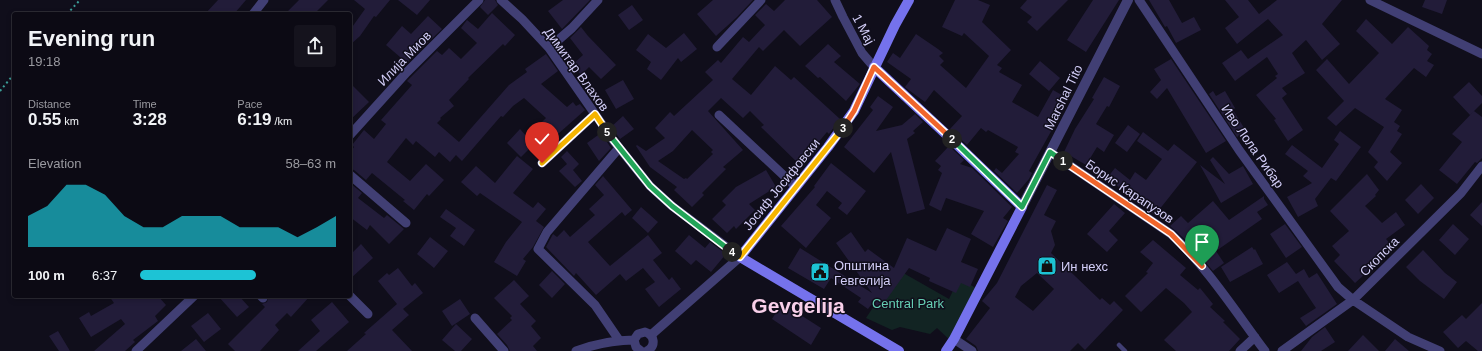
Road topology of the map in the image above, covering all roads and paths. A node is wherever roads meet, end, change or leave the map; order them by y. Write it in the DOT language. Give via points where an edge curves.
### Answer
graph roads {
  1 [pos="80,0"];
  2 [pos="264,0"];
  3 [pos="479,0"];
  4 [pos="501,0"];
  5 [pos="598,0"];
  6 [pos="761,0"];
  7 [pos="835,0"];
  8 [pos="909,0"];
  9 [pos="1128,0"];
  10 [pos="1139,0"];
  11 [pos="1370,0"];
  12 [pos="69,12"];
  13 [pos="254,12"];
  14 [pos="717,47"];
  15 [pos="549,48"];
  16 [pos="1482,54"];
  17 [pos="874,67"];
  18 [pos="12,76"];
  19 [pos="0,91"];
  20 [pos="595,114"];
  21 [pos="719,115"];
  22 [pos="352,133"];
  23 [pos="619,148"];
  24 [pos="1050,152"];
  25 [pos="542,163"];
  26 [pos="1482,166"];
  27 [pos="352,176"];
  28 [pos="796,187"];
  29 [pos="1022,207"];
  30 [pos="406,223"];
  31 [pos="740,257"];
  32 [pos="192,298"];
  33 [pos="352,298"];
  34 [pos="1353,300"];
  35 [pos="368,314"];
  36 [pos="475,318"];
  37 [pos="651,335"];
  38 [pos="1255,337"];
  39 [pos="954,339"];
  40 [pos="619,340"];
  41 [pos="634,340"];
  42 [pos="1119,345"];
  43 [pos="136,351"];
  44 [pos="504,351"];
  45 [pos="576,351"];
  46 [pos="641,351"];
  47 [pos="647,351"];
  48 [pos="899,351"];
  49 [pos="946,351"];
  50 [pos="972,351"];
  51 [pos="1125,351"];
  52 [pos="1240,351"];
  53 [pos="1265,351"];
  54 [pos="1282,351"];
  55 [pos="1440,351"];
  1 -- 12 [label="path"];
  2 -- 13 [label="street"];
  3 -- 22 [label="street, Илија Миов" via="407,72"];
  4 -- 15 [label="street, Димитар Влахов"];
  5 -- 15 [label="street"];
  6 -- 14 [label="street"];
  7 -- 17 [label="street, 1 Мај" via="862,53"];
  8 -- 17 [label="main road, Јосиф Јосифовски"];
  9 -- 24 [label="street, Marshal Tito"];
  10 -- 34 [label="street, Иво Лола Рибар" via="1298,233 1338,287"];
  11 -- 16 [label="street"];
  15 -- 20 [label="street, Димитар Влахов"];
  17 -- 28 [label="main road, Јосиф Јосифовски" via="850,117"];
  17 -- 29 [label="main road"];
  18 -- 19 [label="path"];
  20 -- 23 [label="street, Димитар Влахов"];
  20 -- 25 [label="street"];
  21 -- 28 [label="street"];
  23 -- 31 [label="street, Димитар Влахов" via="650,186 672,206"];
  23 -- 40 [label="street" via="547,232 538,249 595,305"];
  24 -- 29 [label="street, Marshal Tito"];
  24 -- 38 [label="street, Борис Карапузов" via="1171,234 1202,266"];
  26 -- 34 [label="street, Скопска" via="1451,203"];
  27 -- 30 [label="street"];
  28 -- 31 [label="main road, Јосиф Јосифовски"];
  29 -- 39 [label="main road"];
  31 -- 37 [label="street"];
  31 -- 48 [label="main road, Димитар Влахов"];
  32 -- 43 [label="street"];
  33 -- 35 [label="street"];
  34 -- 54 [label="street, Скопска"];
  34 -- 55 [label="street, Иво Лола Рибар" via="1408,337"];
  36 -- 44 [label="street"];
  37 -- 41 [label="street" via="641,332"];
  37 -- 47 [label="street" via="653,344"];
  38 -- 52 [label="street"];
  38 -- 53 [label="street, Борис Карапузов"];
  39 -- 49 [label="main road"];
  39 -- 50 [label="street"];
  40 -- 41 [label="street"];
  40 -- 45 [label="street"];
  41 -- 46 [label="street" via="636,347"];
  42 -- 51 [label="lane"];
}
